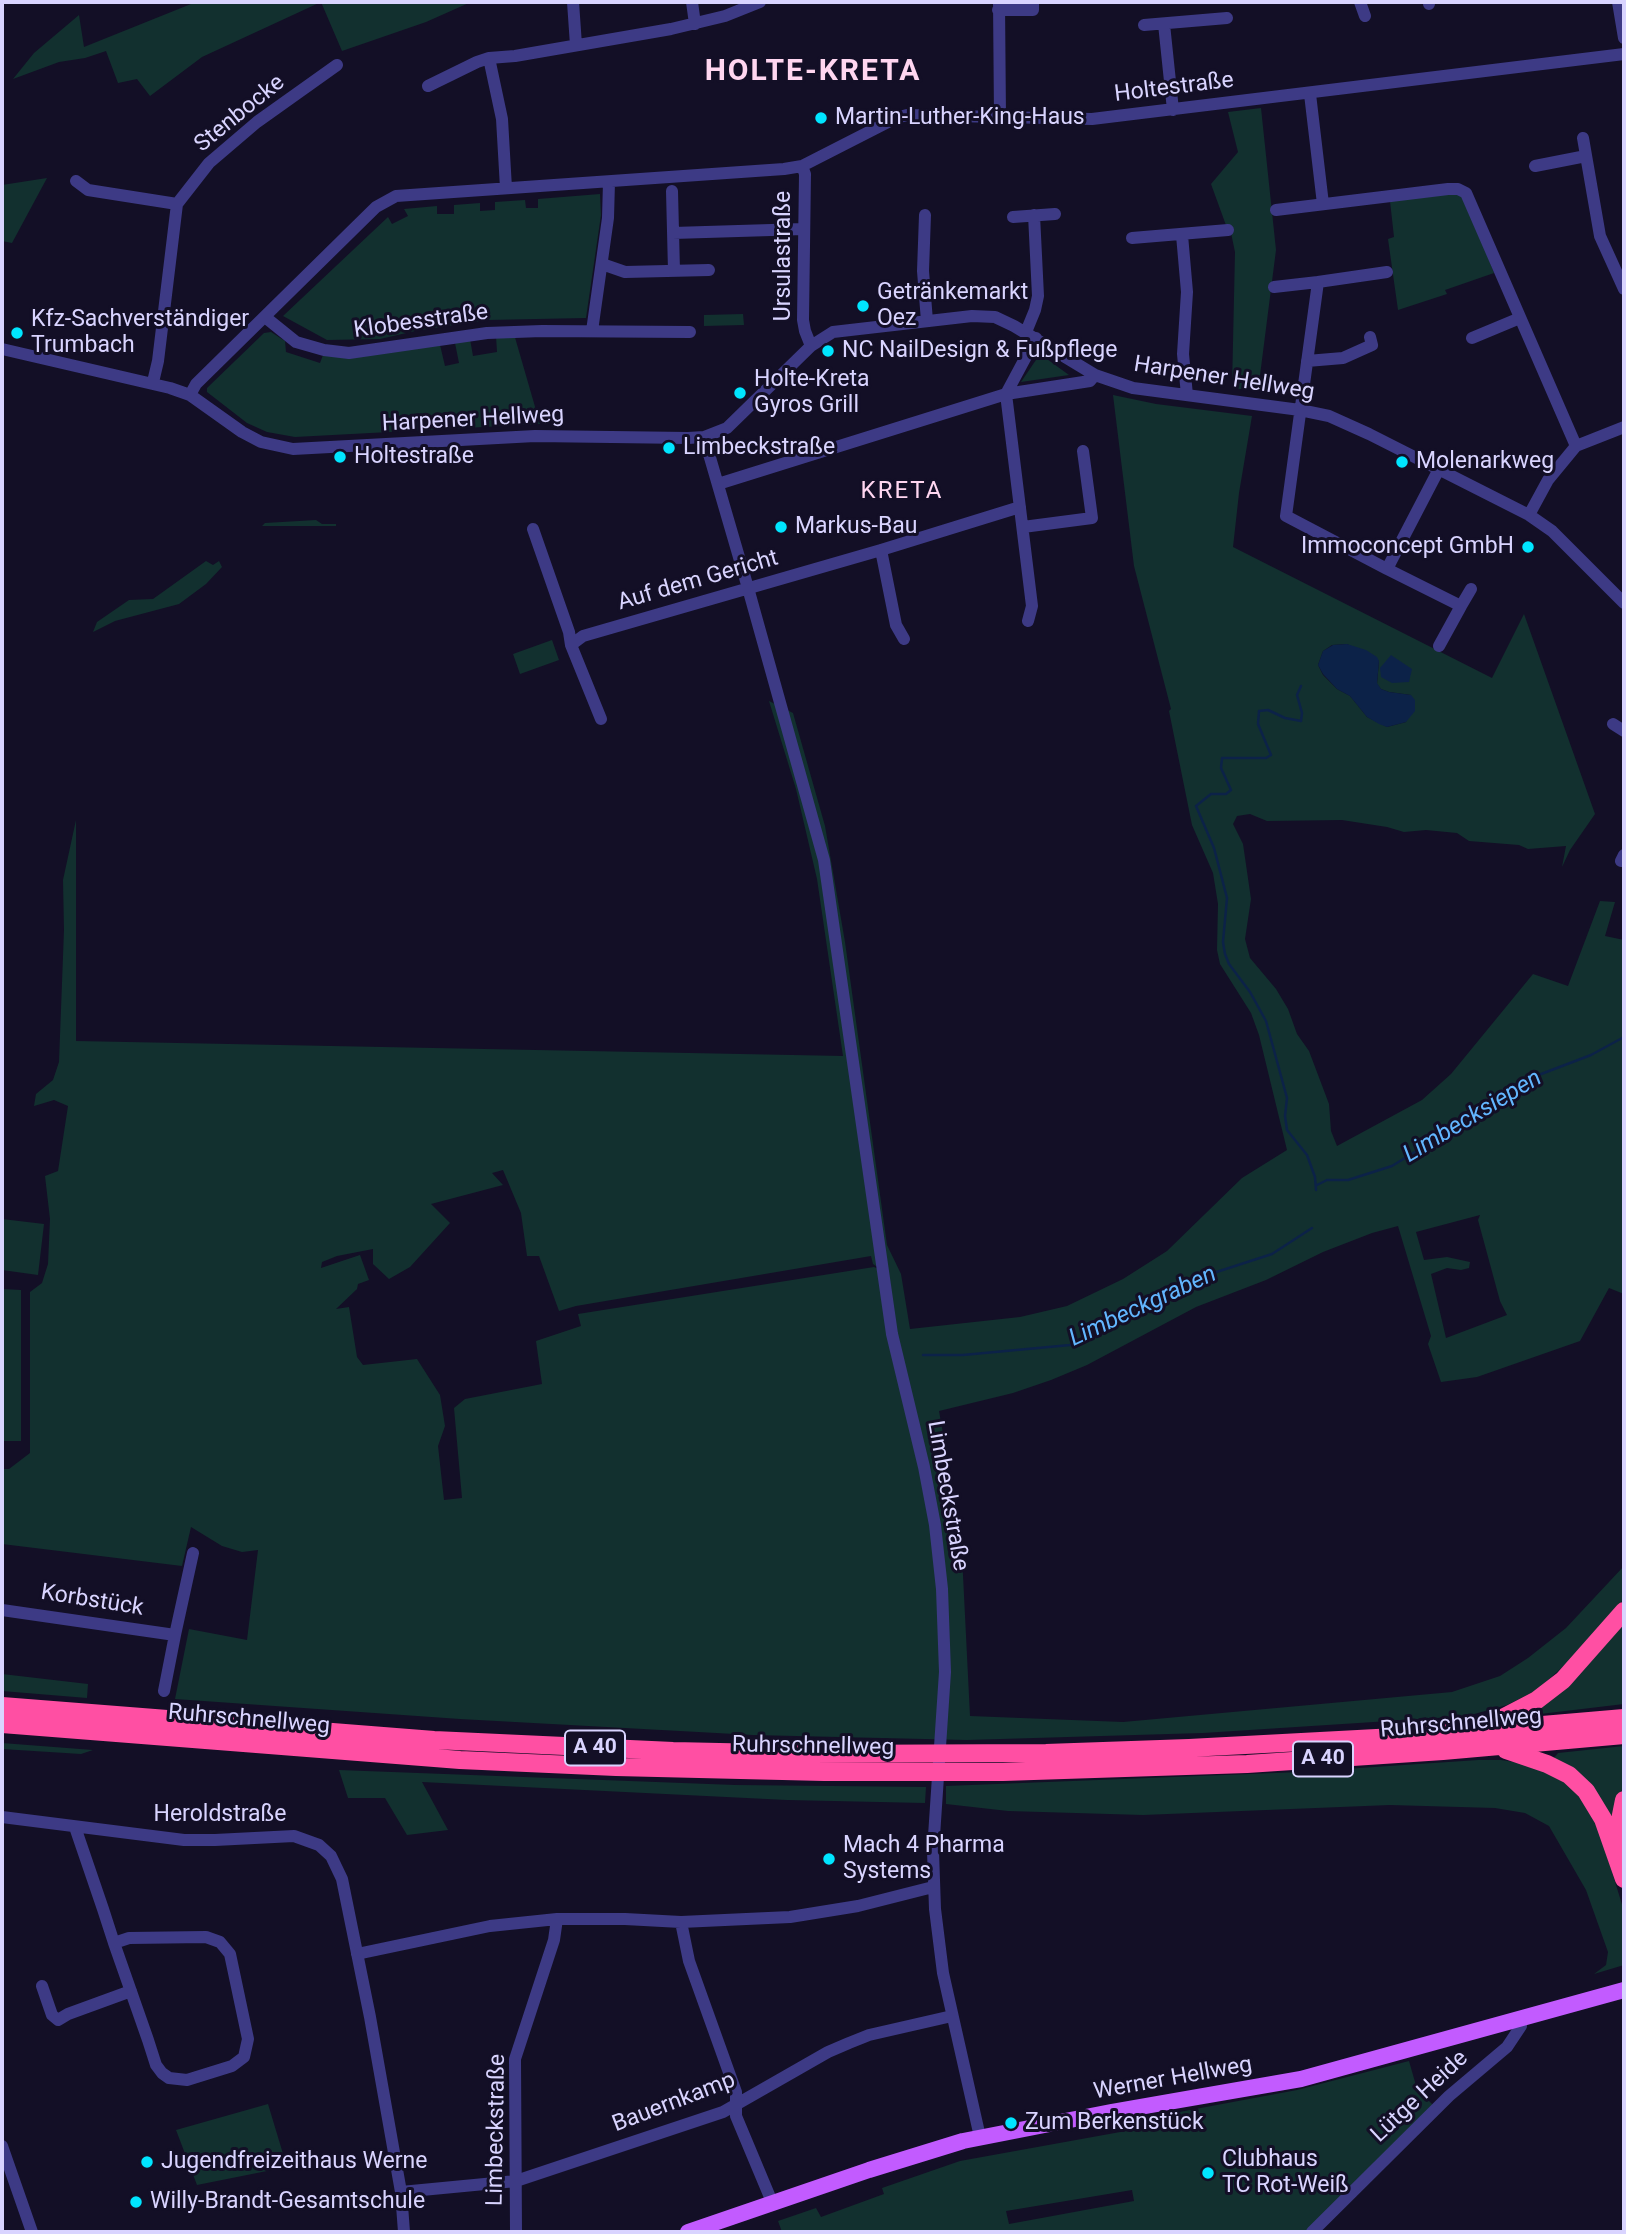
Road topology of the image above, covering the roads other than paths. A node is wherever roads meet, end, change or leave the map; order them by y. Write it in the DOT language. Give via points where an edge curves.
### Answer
graph roads {
  1 [pos="573,2"];
  2 [pos="692,2"];
  3 [pos="760,2"];
  4 [pos="1033,2"];
  5 [pos="1360,2"];
  6 [pos="1618,2"];
  7 [pos="999,6"];
  8 [pos="1365,16"];
  9 [pos="1227,18"];
  10 [pos="695,24"];
  11 [pos="1164,24"];
  12 [pos="1144,25"];
  13 [pos="1624,38"];
  14 [pos="576,45"];
  15 [pos="1624,54"];
  16 [pos="489,58"];
  17 [pos="337,65"];
  18 [pos="428,86"];
  19 [pos="1310,94"];
  20 [pos="1173,110"];
  21 [pos="1000,117"];
  22 [pos="1583,138"];
  23 [pos="1586,156"];
  24 [pos="802,166"];
  25 [pos="1535,166"];
  26 [pos="76,181"];
  27 [pos="609,182"];
  28 [pos="506,188"];
  29 [pos="672,191"];
  30 [pos="177,204"];
  31 [pos="1322,204"];
  32 [pos="1276,210"];
  33 [pos="1055,214"];
  34 [pos="925,215"];
  35 [pos="1034,215"];
  36 [pos="1013,217"];
  37 [pos="804,229"];
  38 [pos="1228,230"];
  39 [pos="673,233"];
  40 [pos="1182,235"];
  41 [pos="1132,238"];
  42 [pos="602,264"];
  43 [pos="709,270"];
  44 [pos="674,271"];
  45 [pos="1387,272"];
  46 [pos="1318,282"];
  47 [pos="1274,287"];
  48 [pos="1624,289"];
  49 [pos="265,317"];
  50 [pos="1520,318"];
  51 [pos="928,321"];
  52 [pos="592,331"];
  53 [pos="690,332"];
  54 [pos="1031,335"];
  55 [pos="1370,337"];
  56 [pos="1472,338"];
  57 [pos="811,346"];
  58 [pos="2,349"];
  59 [pos="1307,361"];
  60 [pos="1095,375"];
  61 [pos="153,382"];
  62 [pos="1006,394"];
  63 [pos="190,395"];
  64 [pos="1187,395"];
  65 [pos="1300,410"];
  66 [pos="1624,427"];
  67 [pos="704,437"];
  68 [pos="1576,446"];
  69 [pos="1083,451"];
  70 [pos="1439,470"];
  71 [pos="718,484"];
  72 [pos="1020,507"];
  73 [pos="1529,515"];
  74 [pos="1023,527"];
  75 [pos="533,529"];
  76 [pos="881,550"];
  77 [pos="1387,569"];
  78 [pos="748,587"];
  79 [pos="1471,589"];
  80 [pos="1624,603"];
  81 [pos="1461,606"];
  82 [pos="1028,621"];
  83 [pos="904,639"];
  84 [pos="570,645"];
  85 [pos="1439,646"];
  86 [pos="601,719"];
  87 [pos="193,1553"];
  88 [pos="2,1610"];
  89 [pos="1624,1611"];
  90 [pos="175,1635"];
  91 [pos="164,1691"];
  92 [pos="2,1706"];
  93 [pos="1624,1717"];
  94 [pos="2,1724"];
  95 [pos="1451,1733"];
  96 [pos="1624,1735"];
  97 [pos="1475,1749"];
  98 [pos="1624,1800"];
  99 [pos="2,1818"];
  100 [pos="75,1827"];
  101 [pos="1622,1873"];
  102 [pos="933,1887"];
  103 [pos="557,1919"];
  104 [pos="681,1922"];
  105 [pos="114,1943"];
  106 [pos="357,1954"];
  107 [pos="42,1986"];
  108 [pos="1624,1990"];
  109 [pos="131,1991"];
  110 [pos="952,2016"];
  111 [pos="1520,2019"];
  112 [pos="735,2106"];
  113 [pos="980,2137"];
  114 [pos="2,2146"];
  115 [pos="516,2181"];
  116 [pos="401,2192"];
  117 [pos="772,2202"];
  118 [pos="32,2232"];
  119 [pos="404,2232"];
  120 [pos="516,2232"];
  121 [pos="688,2232"];
  122 [pos="1312,2232"];
  1 -- 14 [label="street"];
  2 -- 10 [label="street"];
  3 -- 10 [label="street"];
  4 -- 7 [label="street" via="1033,9"];
  5 -- 8 [label="street"];
  6 -- 13 [label="street"];
  7 -- 21 [label="street"];
  9 -- 11 [label="street"];
  10 -- 14 [label="street"];
  11 -- 12 [label="street"];
  11 -- 20 [label="street"];
  14 -- 16 [label="street"];
  15 -- 19 [label="street, Holtestraße"];
  16 -- 18 [label="street"];
  16 -- 28 [label="street" via="502,119"];
  17 -- 30 [label="street, Stenbocke" via="209,163"];
  19 -- 20 [label="street, Holtestraße"];
  19 -- 31 [label="street"];
  20 -- 21 [label="street, Holtestraße" via="1092,119"];
  21 -- 24 [label="street, Holtestraße" via="907,115"];
  22 -- 23 [label="street"];
  23 -- 25 [label="street"];
  23 -- 48 [label="street" via="1600,236"];
  24 -- 27 [label="street, Holtestraße"];
  24 -- 37 [label="street, Ursulastraße"];
  26 -- 30 [label="street" via="88,190"];
  27 -- 28 [label="street, Holtestraße"];
  27 -- 42 [label="street"];
  28 -- 49 [label="street, Holtestraße" via="389,198"];
  29 -- 39 [label="street"];
  30 -- 61 [label="street"];
  31 -- 32 [label="street"];
  31 -- 50 [label="street" via="1458,189 1466,193"];
  33 -- 35 [label="street"];
  34 -- 51 [label="street" via="922,271"];
  35 -- 36 [label="street"];
  35 -- 54 [label="street" via="1038,296"];
  37 -- 39 [label="street"];
  37 -- 57 [label="street, Ursulastraße" via="803,320"];
  38 -- 40 [label="street"];
  39 -- 44 [label="street"];
  40 -- 41 [label="street"];
  40 -- 64 [label="street"];
  42 -- 44 [label="street" via="625,272"];
  42 -- 52 [label="street"];
  43 -- 44 [label="street"];
  45 -- 46 [label="street"];
  46 -- 47 [label="street"];
  46 -- 59 [label="street"];
  49 -- 52 [label="street, Klobesstraße" via="296,342 349,353 482,333"];
  49 -- 63 [label="street, Holtestraße"];
  50 -- 56 [label="street"];
  50 -- 68 [label="street"];
  51 -- 54 [label="street, Harpener Hellweg" via="982,315 1004,320"];
  51 -- 57 [label="street, Harpener Hellweg" via="846,330 826,335"];
  52 -- 53 [label="street, Klobesstraße"];
  54 -- 60 [label="street, Harpener Hellweg"];
  54 -- 62 [label="street"];
  55 -- 59 [label="street" via="1372,345 1343,358"];
  57 -- 67 [label="street, Harpener Hellweg" via="734,422"];
  58 -- 61 [label="street, Harpener Hellweg"];
  59 -- 65 [label="street"];
  60 -- 62 [label="street" via="1090,381"];
  60 -- 64 [label="street, Harpener Hellweg" via="1133,388"];
  61 -- 63 [label="street, Harpener Hellweg"];
  62 -- 71 [label="street"];
  62 -- 72 [label="street"];
  63 -- 67 [label="street, Harpener Hellweg" via="261,442 293,449 535,436"];
  64 -- 65 [label="street, Harpener Hellweg"];
  65 -- 70 [label="street, Harpener Hellweg" via="1329,416"];
  65 -- 77 [label="street" via="1286,516"];
  66 -- 68 [label="street"];
  67 -- 71 [label="street, Limbeckstraße"];
  68 -- 73 [label="street" via="1548,480"];
  69 -- 74 [label="street" via="1092,518"];
  70 -- 73 [label="street, Harpener Hellweg"];
  70 -- 77 [label="street"];
  71 -- 78 [label="street, Limbeckstraße"];
  72 -- 74 [label="street"];
  72 -- 76 [label="street, Auf dem Gericht"];
  73 -- 80 [label="street, Harpener Hellweg" via="1569,546"];
  74 -- 82 [label="street" via="1032,606"];
  75 -- 84 [label="street"];
  76 -- 78 [label="street, Auf dem Gericht"];
  76 -- 83 [label="street" via="895,625"];
  77 -- 81 [label="street"];
  78 -- 84 [label="street, Auf dem Gericht" via="583,636"];
  78 -- 102 [label="street, Limbeckstraße" via="816,825 830,895 892,1334 924,1467 939,1554 945,1672"];
  79 -- 81 [label="street"];
  81 -- 85 [label="street"];
  84 -- 86 [label="street"];
  87 -- 90 [label="street"];
  88 -- 90 [label="street, Korbstück"];
  89 -- 95 [label="highway" via="1563,1679 1537,1700 1487,1725"];
  90 -- 91 [label="street"];
  92 -- 95 [label="highway, Ruhrschnellweg / A 40" via="397,1738 708,1752 1046,1753"];
  93 -- 95 [label="highway, Ruhrschnellweg / A 40"];
  94 -- 97 [label="highway, Ruhrschnellweg / A 40" via="432,1758 747,1771 1083,1770"];
  96 -- 97 [label="highway, Ruhrschnellweg / A 40"];
  97 -- 101 [label="highway" via="1526,1755 1569,1775 1598,1808"];
  98 -- 101 [label="highway"];
  99 -- 100 [label="street, Heroldstraße"];
  100 -- 105 [label="street"];
  100 -- 106 [label="street, Heroldstraße" via="192,1840 281,1835 309,1840 323,1848 337,1866"];
  102 -- 104 [label="street" via="790,1917"];
  102 -- 110 [label="street"];
  103 -- 104 [label="street"];
  103 -- 106 [label="street" via="490,1926"];
  103 -- 115 [label="street, Limbeckstraße" via="515,2059"];
  104 -- 112 [label="street" via="689,1961 736,2092"];
  105 -- 109 [label="street"];
  105 -- 109 [label="street" via="129,1938 206,1937 220,1942 230,1954 248,2039 244,2057 232,2066 187,2080 169,2078 156,2065"];
  106 -- 116 [label="street, Heroldstraße"];
  107 -- 109 [label="street" via="58,2020"];
  108 -- 111 [label="main road, Werner Hellweg"];
  110 -- 112 [label="street, Bauernkamp" via="849,2043"];
  110 -- 113 [label="street"];
  111 -- 113 [label="main road, Werner Hellweg" via="1301,2079"];
  111 -- 122 [label="street, Lütge Heide" via="1521,2026 1507,2047 1449,2096"];
  112 -- 115 [label="street, Bauernkamp"];
  112 -- 117 [label="street"];
  113 -- 117 [label="main road, Werner Hellweg"];
  114 -- 118 [label="street"];
  115 -- 116 [label="street, Bauernkamp"];
  115 -- 120 [label="street, Limbeckstraße"];
  116 -- 119 [label="street, Heroldstraße"];
  117 -- 121 [label="main road, Werner Hellweg"];
}
